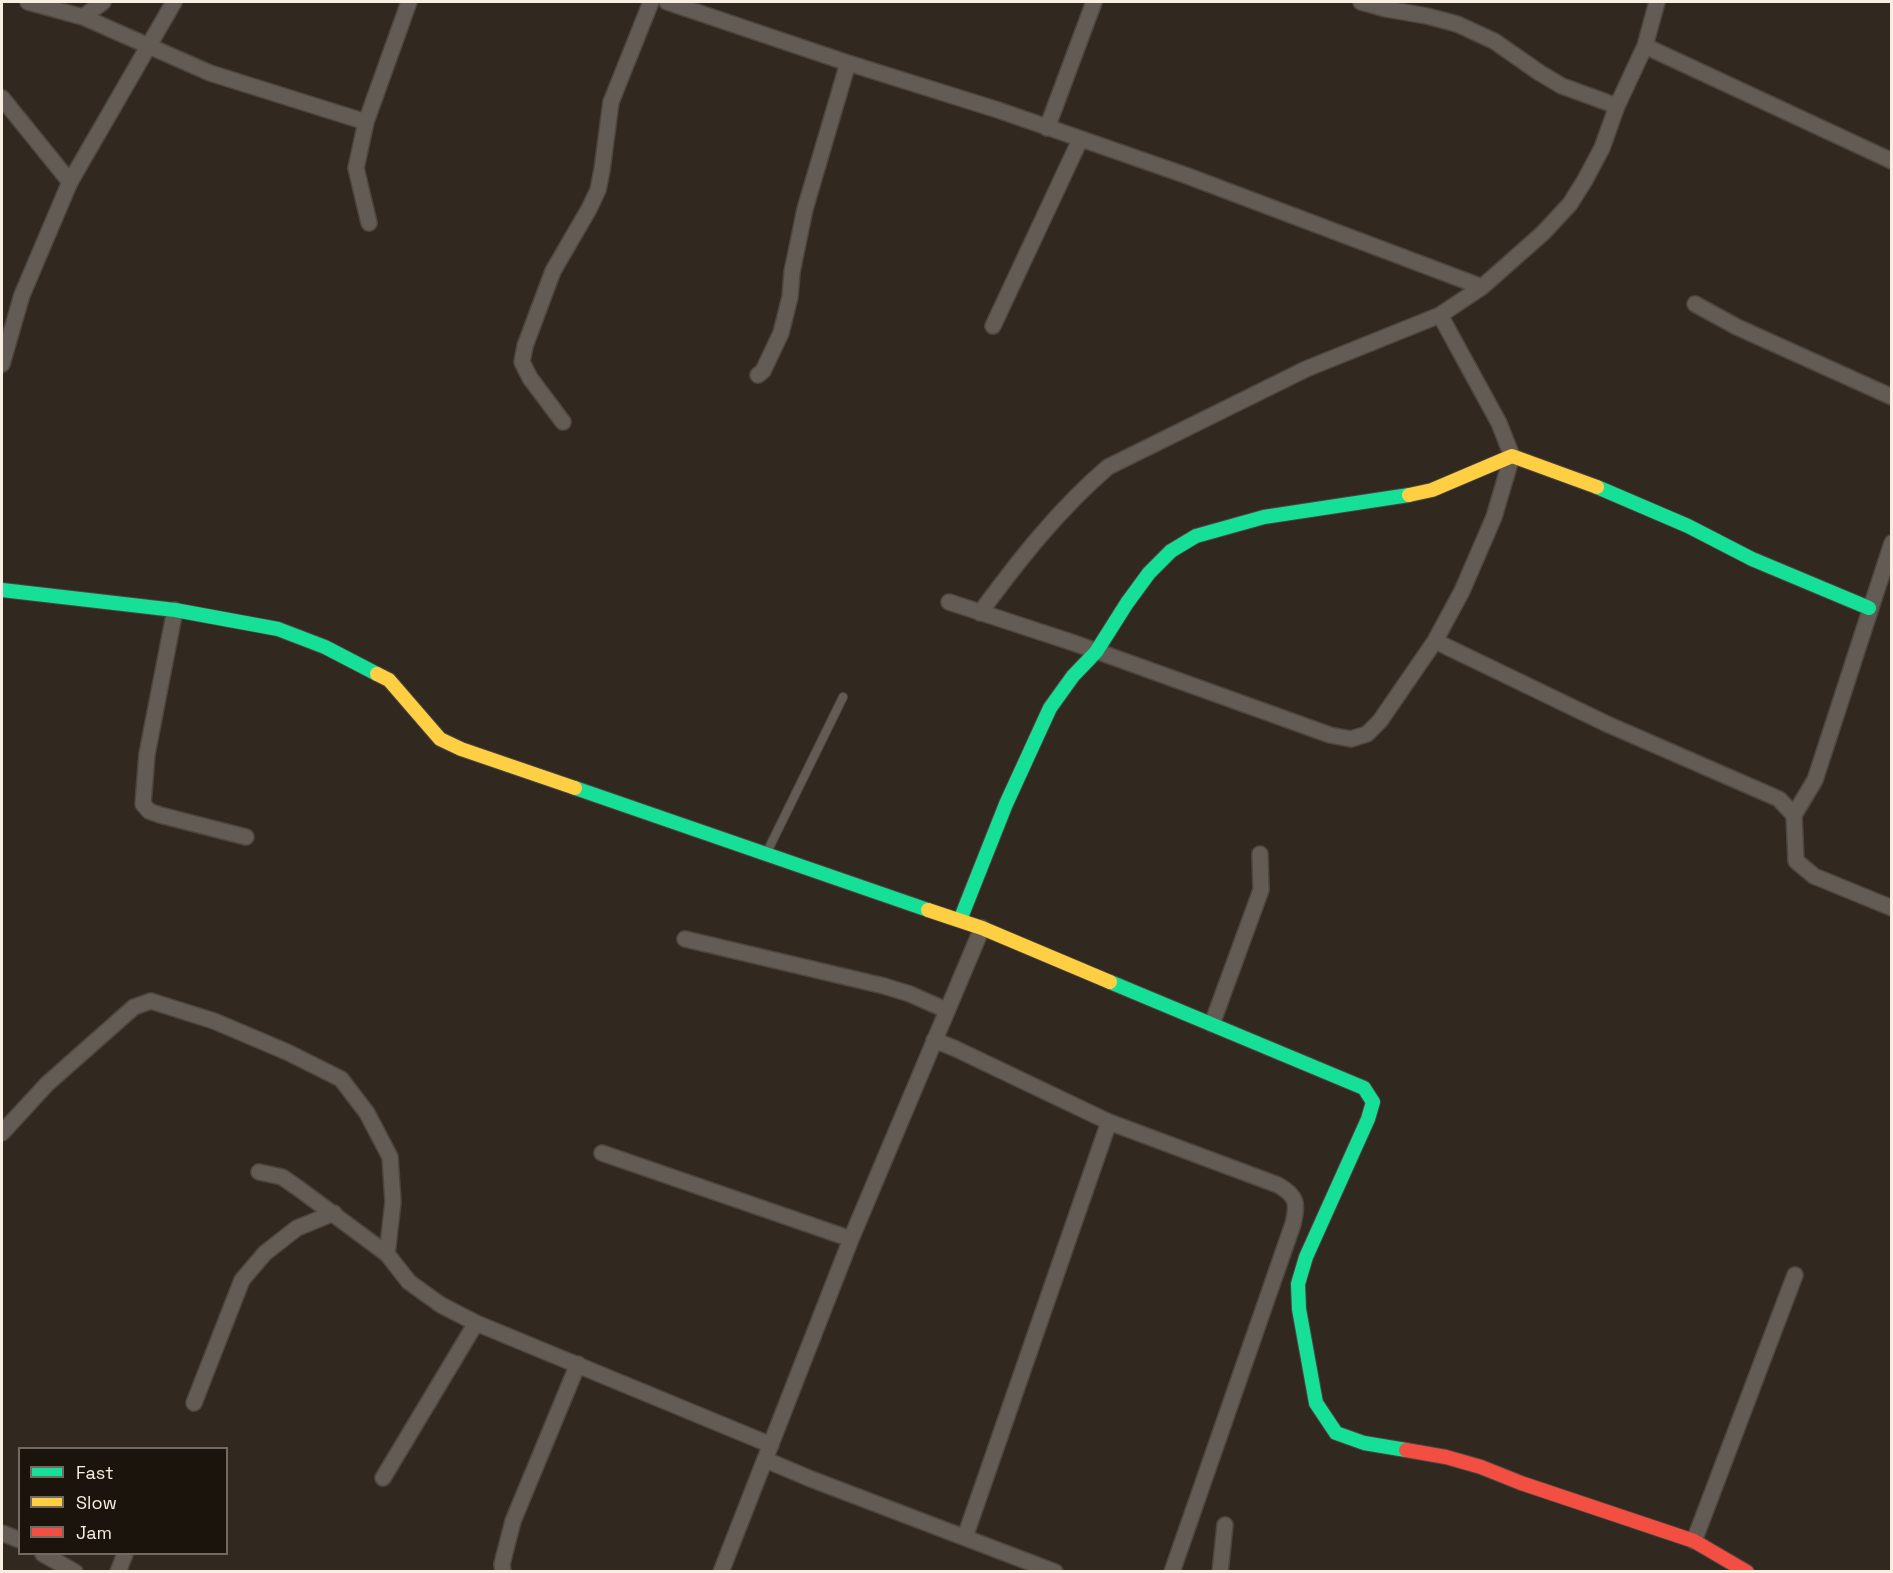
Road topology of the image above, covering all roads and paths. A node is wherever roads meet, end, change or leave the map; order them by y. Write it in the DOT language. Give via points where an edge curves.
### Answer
graph roads {
  1 [pos="28,2"];
  2 [pos="103,2"];
  3 [pos="174,2"];
  4 [pos="409,2"];
  5 [pos="651,2"];
  6 [pos="667,2"];
  7 [pos="1094,2"];
  8 [pos="1361,2"];
  9 [pos="1657,2"];
  10 [pos="689,5"];
  11 [pos="82,17"];
  12 [pos="146,46"];
  13 [pos="1645,46"];
  14 [pos="848,63"];
  15 [pos="2,98"];
  16 [pos="1617,106"];
  17 [pos="366,122"];
  18 [pos="1047,128"];
  19 [pos="1080,140"];
  20 [pos="1892,161"];
  21 [pos="70,182"];
  22 [pos="369,223"];
  23 [pos="1482,287"];
  24 [pos="1695,304"];
  25 [pos="1440,315"];
  26 [pos="993,326"];
  27 [pos="2,364"];
  28 [pos="758,375"];
  29 [pos="1892,397"];
  30 [pos="563,422"];
  31 [pos="1512,456"];
  32 [pos="1892,543"];
  33 [pos="2,590"];
  34 [pos="949,602"];
  35 [pos="1869,608"];
  36 [pos="175,610"];
  37 [pos="980,613"];
  38 [pos="1435,641"];
  39 [pos="1096,652"];
  40 [pos="843,697"];
  41 [pos="1794,815"];
  42 [pos="246,837"];
  43 [pos="766,854"];
  44 [pos="1260,854"];
  45 [pos="1892,908"];
  46 [pos="960,920"];
  47 [pos="982,928"];
  48 [pos="685,939"];
  49 [pos="946,1010"];
  50 [pos="1212,1024"];
  51 [pos="934,1040"];
  52 [pos="1109,1122"];
  53 [pos="2,1133"];
  54 [pos="602,1153"];
  55 [pos="259,1172"];
  56 [pos="334,1213"];
  57 [pos="851,1239"];
  58 [pos="387,1254"];
  59 [pos="1795,1275"];
  60 [pos="476,1323"];
  61 [pos="578,1364"];
  62 [pos="194,1403"];
  63 [pos="769,1452"];
  64 [pos="383,1478"];
  65 [pos="1225,1525"];
  66 [pos="2,1533"];
  67 [pos="965,1537"];
  68 [pos="18,1539"];
  69 [pos="1694,1541"];
  70 [pos="45,1555"];
  71 [pos="125,1555"];
  72 [pos="75,1572"];
  73 [pos="118,1572"];
  74 [pos="503,1572"];
  75 [pos="721,1572"];
  76 [pos="1055,1572"];
  77 [pos="1172,1572"];
  78 [pos="1220,1572"];
  79 [pos="1747,1572"];
  1 -- 11 [label="street"];
  2 -- 11 [label="street"];
  3 -- 12 [label="street"];
  4 -- 17 [label="street"];
  5 -- 30 [label="street" via="611,102 598,190 553,272 525,346 522,362"];
  6 -- 10 [label="street"];
  7 -- 18 [label="street"];
  8 -- 16 [label="street" via="1456,24 1494,41 1562,86"];
  9 -- 13 [label="street"];
  10 -- 14 [label="street"];
  11 -- 12 [label="street"];
  12 -- 17 [label="street" via="210,73"];
  12 -- 21 [label="street"];
  13 -- 16 [label="street"];
  13 -- 20 [label="street"];
  14 -- 18 [label="street"];
  14 -- 28 [label="street" via="805,209 781,333"];
  15 -- 21 [label="street"];
  16 -- 23 [label="street" via="1602,148 1570,204"];
  17 -- 22 [label="street" via="356,168"];
  18 -- 19 [label="street"];
  19 -- 23 [label="street" via="1196,179"];
  19 -- 26 [label="street"];
  21 -- 27 [label="street" via="22,295"];
  23 -- 25 [label="street"];
  24 -- 29 [label="street"];
  25 -- 31 [label="street" via="1499,423"];
  25 -- 37 [label="street" via="1306,369 1108,467 1060,514 1006,576"];
  31 -- 35 [label="street" via="1620,496 1752,559"];
  31 -- 38 [label="street" via="1494,517"];
  31 -- 39 [label="street" via="1432,490 1264,517 1196,536 1171,551 1149,573"];
  32 -- 35 [label="street"];
  33 -- 36 [label="street"];
  34 -- 37 [label="street"];
  35 -- 41 [label="street" via="1815,780"];
  36 -- 42 [label="street" via="147,754 143,804 160,815"];
  36 -- 43 [label="street" via="278,629 325,647 389,680 440,739 461,749"];
  37 -- 39 [label="street"];
  38 -- 39 [label="street" via="1380,721 1367,734 1351,739"];
  38 -- 41 [label="street" via="1607,724 1779,799"];
  39 -- 46 [label="street" via="1072,676 1050,708"];
  40 -- 43 [label="lane"];
  41 -- 45 [label="street" via="1796,861 1814,876"];
  43 -- 46 [label="street"];
  44 -- 50 [label="street" via="1261,890"];
  46 -- 47 [label="street"];
  47 -- 49 [label="street"];
  47 -- 50 [label="street"];
  48 -- 49 [label="street" via="884,986"];
  49 -- 51 [label="street"];
  50 -- 69 [label="street" via="1346,1079 1364,1088 1372,1102 1298,1284 1316,1403 1336,1433 1364,1443 1446,1456"];
  51 -- 52 [label="street"];
  51 -- 57 [label="street"];
  52 -- 67 [label="street"];
  52 -- 77 [label="street" via="1278,1185 1296,1201 1293,1224"];
  53 -- 58 [label="street" via="47,1084 134,1007 150,1001 180,1010 266,1043 341,1079 367,1113 390,1157 393,1202"];
  54 -- 57 [label="street"];
  55 -- 56 [label="street" via="282,1177"];
  56 -- 58 [label="street"];
  56 -- 62 [label="street" via="297,1228 265,1253 242,1280"];
  57 -- 63 [label="street"];
  58 -- 60 [label="street" via="409,1282"];
  59 -- 69 [label="street"];
  60 -- 61 [label="street"];
  60 -- 64 [label="street"];
  61 -- 63 [label="street"];
  61 -- 74 [label="street" via="513,1521"];
  63 -- 67 [label="street" via="811,1479"];
  63 -- 75 [label="street"];
  65 -- 78 [label="street"];
  66 -- 68 [label="street"];
  67 -- 76 [label="street"];
  69 -- 79 [label="street"];
  70 -- 72 [label="street"];
  71 -- 73 [label="street"];
}
